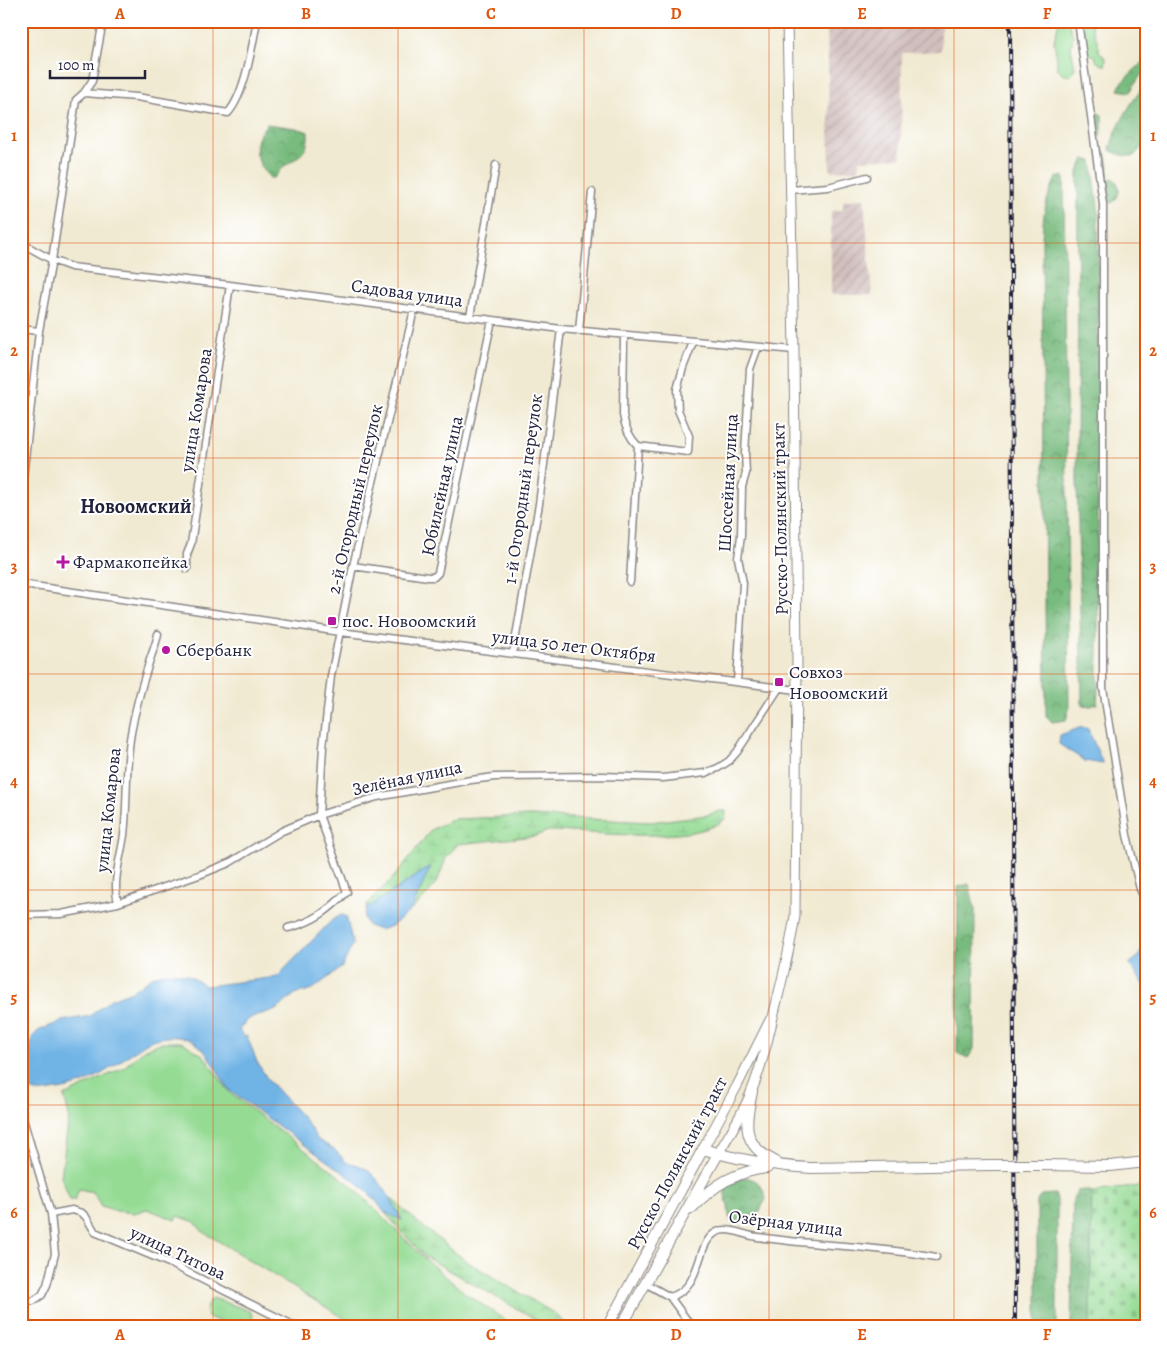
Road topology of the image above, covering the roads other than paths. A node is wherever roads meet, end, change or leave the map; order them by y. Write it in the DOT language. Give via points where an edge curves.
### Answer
graph roads {
  1 [pos="103,21"];
  2 [pos="257,21"];
  3 [pos="787,21"];
  4 [pos="1078,21"];
  5 [pos="84,93"];
  6 [pos="496,165"];
  7 [pos="867,178"];
  8 [pos="790,190"];
  9 [pos="592,192"];
  10 [pos="21,243"];
  11 [pos="52,260"];
  12 [pos="230,285"];
  13 [pos="414,310"];
  14 [pos="470,317"];
  15 [pos="492,320"];
  16 [pos="21,329"];
  17 [pos="561,329"];
  18 [pos="39,331"];
  19 [pos="579,331"];
  20 [pos="624,336"];
  21 [pos="693,342"];
  22 [pos="758,347"];
  23 [pos="794,350"];
  24 [pos="25,429"];
  25 [pos="638,446"];
  26 [pos="21,496"];
  27 [pos="354,566"];
  28 [pos="187,569"];
  29 [pos="630,582"];
  30 [pos="21,584"];
  31 [pos="340,632"];
  32 [pos="158,634"];
  33 [pos="513,653"];
  34 [pos="737,682"];
  35 [pos="779,688"];
  36 [pos="797,690"];
  37 [pos="319,815"];
  38 [pos="1146,902"];
  39 [pos="118,903"];
  40 [pos="21,915"];
  41 [pos="288,928"];
  42 [pos="774,1013"];
  43 [pos="752,1092"];
  44 [pos="21,1112"];
  45 [pos="703,1149"];
  46 [pos="718,1154"];
  47 [pos="1146,1162"];
  48 [pos="783,1166"];
  49 [pos="51,1214"];
  50 [pos="676,1228"];
  51 [pos="936,1257"];
  52 [pos="645,1283"];
  53 [pos="670,1297"];
  54 [pos="21,1300"];
  55 [pos="297,1327"];
  56 [pos="606,1327"];
  57 [pos="621,1327"];
  58 [pos="692,1327"];
  1 -- 5 [label="street" via="92,81"];
  2 -- 5 [label="street" via="241,93 228,113 137,97"];
  3 -- 8 [label="main road, Русско-Полянский тракт"];
  4 -- 38 [label="street" via="1103,204 1103,688 1127,835"];
  5 -- 11 [label="street" via="76,100"];
  6 -- 14 [label="street"];
  7 -- 8 [label="street" via="828,187"];
  8 -- 23 [label="main road, Русско-Полянский тракт"];
  9 -- 19 [label="street"];
  10 -- 11 [label="street, Садовая улица"];
  11 -- 12 [label="street, Садовая улица" via="71,267"];
  11 -- 18 [label="street"];
  12 -- 13 [label="street, Садовая улица"];
  12 -- 28 [label="street, улица Комарова"];
  13 -- 14 [label="street, Садовая улица"];
  13 -- 27 [label="street, 2-й Огородный переулок"];
  14 -- 15 [label="street, Садовая улица"];
  15 -- 17 [label="street, Садовая улица"];
  15 -- 27 [label="street, Юбилейная улица" via="438,573 428,578"];
  16 -- 18 [label="street"];
  17 -- 19 [label="street, Садовая улица"];
  17 -- 33 [label="street, 1-й Огородный переулок" via="539,504"];
  18 -- 24 [label="street"];
  19 -- 20 [label="street, Садовая улица"];
  20 -- 21 [label="street, Садовая улица"];
  20 -- 25 [label="street" via="623,415 625,428"];
  21 -- 22 [label="street, Садовая улица"];
  21 -- 25 [label="street" via="682,368 678,390 678,410 689,436 688,452"];
  22 -- 23 [label="street, Садовая улица"];
  22 -- 34 [label="street, Шоссейная улица" via="750,369 746,473 742,487 738,558 743,583"];
  23 -- 36 [label="main road, Русско-Полянский тракт"];
  24 -- 26 [label="street"];
  25 -- 29 [label="street"];
  27 -- 31 [label="street, 2-й Огородный переулок"];
  30 -- 31 [label="street, улица 50 лет Октября"];
  31 -- 33 [label="street, улица 50 лет Октября"];
  31 -- 37 [label="street, 2-й Огородный переулок" via="330,685"];
  32 -- 39 [label="street, улица Комарова" via="131,732 128,797 115,884"];
  33 -- 34 [label="street, улица 50 лет Октября"];
  34 -- 35 [label="street, улица 50 лет Октября"];
  35 -- 36 [label="street, улица 50 лет Октября"];
  35 -- 37 [label="street, Зелёная улица" via="737,752 729,761 705,773 663,778 534,776 471,780 377,797"];
  36 -- 42 [label="main road, Русско-Полянский тракт" via="795,916"];
  37 -- 39 [label="street, Зелёная улица" via="282,831 229,863"];
  37 -- 41 [label="street" via="347,892 330,909 304,924"];
  39 -- 40 [label="street, Зелёная улица" via="61,914"];
  42 -- 43 [label="main road, Русско-Полянский тракт"];
  42 -- 45 [label="main road, Русско-Полянский тракт"];
  43 -- 46 [label="main road, Русско-Полянский тракт"];
  43 -- 48 [label="main road" via="746,1116 749,1138 764,1156"];
  44 -- 49 [label="street"];
  45 -- 46 [label="main road"];
  45 -- 56 [label="main road, Русско-Полянский тракт"];
  46 -- 48 [label="main road"];
  46 -- 50 [label="main road, Русско-Полянский тракт"];
  47 -- 48 [label="main road, bridge" via="1110,1166"];
  48 -- 50 [label="main road" via="758,1169 725,1181 703,1196"];
  49 -- 54 [label="street" via="55,1254 47,1285 38,1299"];
  49 -- 55 [label="street, улица Титова" via="72,1210 82,1213 95,1232 168,1262"];
  50 -- 52 [label="main road, Русско-Полянский тракт"];
  51 -- 53 [label="street, Озёрная улица" via="718,1231 706,1243 686,1287"];
  52 -- 53 [label="street"];
  52 -- 57 [label="main road, Русско-Полянский тракт"];
  53 -- 58 [label="street"];
}
